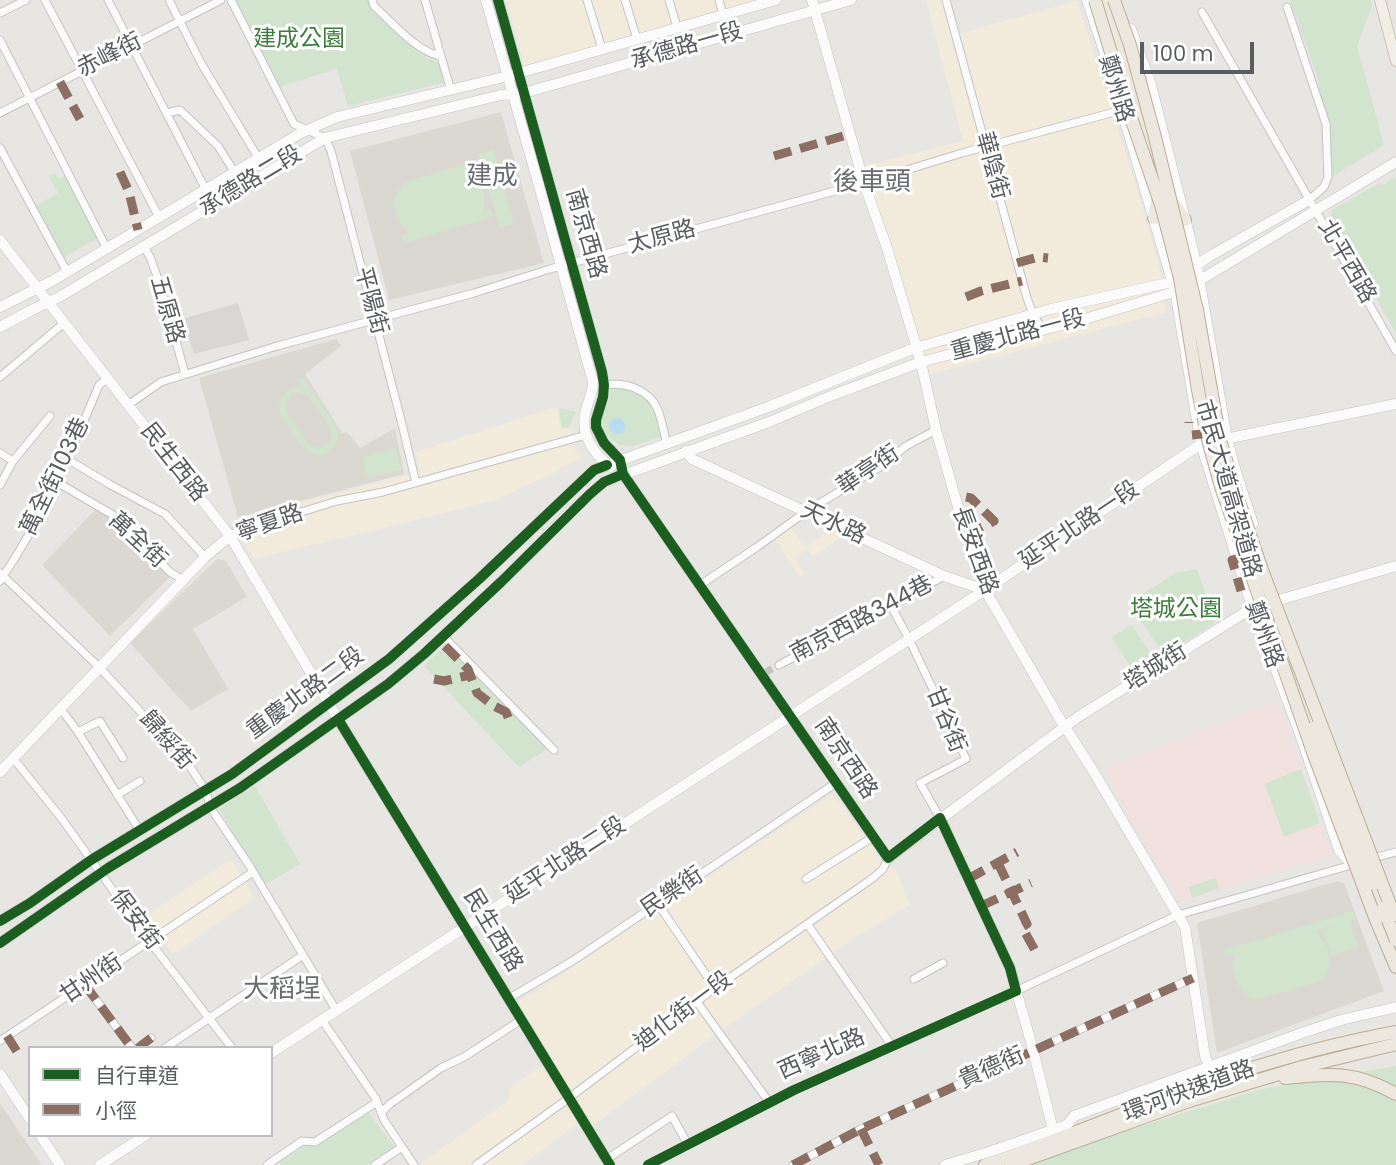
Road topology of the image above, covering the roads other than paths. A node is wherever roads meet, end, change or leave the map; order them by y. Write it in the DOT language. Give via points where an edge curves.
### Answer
graph roads {
  1 [pos="26,0"];
  2 [pos="45,0"];
  3 [pos="108,0"];
  4 [pos="169,0"];
  5 [pos="221,0"];
  6 [pos="231,0"];
  7 [pos="372,0"];
  8 [pos="425,0"];
  9 [pos="486,0"];
  10 [pos="498,0"];
  11 [pos="587,0"];
  12 [pos="625,0"];
  13 [pos="669,0"];
  14 [pos="719,0"];
  15 [pos="776,0"];
  16 [pos="851,0"];
  17 [pos="946,0"];
  18 [pos="1087,0"];
  19 [pos="1095,0"];
  20 [pos="1107,0"];
  21 [pos="1117,0"];
  22 [pos="1380,0"];
  23 [pos="756,3"];
  24 [pos="814,5"];
  25 [pos="1287,7"];
  26 [pos="1202,12"];
  27 [pos="0,13"];
  28 [pos="723,15"];
  29 [pos="180,21"];
  30 [pos="677,27"];
  31 [pos="637,39"];
  32 [pos="0,40"];
  33 [pos="132,46"];
  34 [pos="602,48"];
  35 [pos="441,56"];
  36 [pos="1396,61"];
  37 [pos="82,71"];
  38 [pos="513,75"];
  39 [pos="451,90"];
  40 [pos="518,93"];
  41 [pos="30,97"];
  42 [pos="1122,110"];
  43 [pos="0,113"];
  44 [pos="167,113"];
  45 [pos="308,130"];
  46 [pos="325,138"];
  47 [pos="985,147"];
  48 [pos="0,148"];
  49 [pos="259,159"];
  50 [pos="1396,162"];
  51 [pos="235,173"];
  52 [pos="864,183"];
  53 [pos="1159,185"];
  54 [pos="206,190"];
  55 [pos="1313,205"];
  56 [pos="159,217"];
  57 [pos="1154,218"];
  58 [pos="1185,220"];
  59 [pos="0,240"];
  60 [pos="144,247"];
  61 [pos="107,249"];
  62 [pos="566,265"];
  63 [pos="1197,265"];
  64 [pos="66,272"];
  65 [pos="1200,280"];
  66 [pos="1179,284"];
  67 [pos="37,288"];
  68 [pos="48,302"];
  69 [pos="0,307"];
  70 [pos="1033,314"];
  71 [pos="374,320"];
  72 [pos="64,323"];
  73 [pos="0,327"];
  74 [pos="1042,330"];
  75 [pos="915,348"];
  76 [pos="1396,351"];
  77 [pos="921,362"];
  78 [pos="185,374"];
  79 [pos="0,377"];
  80 [pos="107,379"];
  81 [pos="604,385"];
  82 [pos="1396,404"];
  83 [pos="128,405"];
  84 [pos="50,416"];
  85 [pos="936,430"];
  86 [pos="586,435"];
  87 [pos="1227,439"];
  88 [pos="667,444"];
  89 [pos="1201,444"];
  90 [pos="685,451"];
  91 [pos="0,453"];
  92 [pos="67,459"];
  93 [pos="620,460"];
  94 [pos="13,461"];
  95 [pos="607,465"];
  96 [pos="623,474"];
  97 [pos="55,481"];
  98 [pos="416,483"];
  99 [pos="0,485"];
  100 [pos="807,511"];
  101 [pos="230,536"];
  102 [pos="205,557"];
  103 [pos="1396,566"];
  104 [pos="943,576"];
  105 [pos="1,577"];
  106 [pos="183,580"];
  107 [pos="699,585"];
  108 [pos="985,590"];
  109 [pos="1279,600"];
  110 [pos="891,606"];
  111 [pos="1253,610"];
  112 [pos="1280,617"];
  113 [pos="1269,629"];
  114 [pos="1291,635"];
  115 [pos="443,636"];
  116 [pos="909,639"];
  117 [pos="1268,650"];
  118 [pos="779,665"];
  119 [pos="99,667"];
  120 [pos="328,703"];
  121 [pos="61,709"];
  122 [pos="1306,710"];
  123 [pos="790,715"];
  124 [pos="338,719"];
  125 [pos="1065,727"];
  126 [pos="78,732"];
  127 [pos="554,750"];
  128 [pos="13,758"];
  129 [pos="123,758"];
  130 [pos="0,771"];
  131 [pos="1345,771"];
  132 [pos="140,781"];
  133 [pos="836,783"];
  134 [pos="1317,786"];
  135 [pos="206,791"];
  136 [pos="117,795"];
  137 [pos="210,807"];
  138 [pos="940,818"];
  139 [pos="140,831"];
  140 [pos="873,837"];
  141 [pos="1396,852"];
  142 [pos="1378,857"];
  143 [pos="888,858"];
  144 [pos="91,860"];
  145 [pos="1352,865"];
  146 [pos="253,872"];
  147 [pos="100,873"];
  148 [pos="806,878"];
  149 [pos="658,904"];
  150 [pos="1396,904"];
  151 [pos="1178,915"];
  152 [pos="1396,919"];
  153 [pos="0,921"];
  154 [pos="808,925"];
  155 [pos="465,926"];
  156 [pos="1396,940"];
  157 [pos="150,941"];
  158 [pos="0,943"];
  159 [pos="303,955"];
  160 [pos="943,963"];
  161 [pos="1396,967"];
  162 [pos="1396,975"];
  163 [pos="1193,978"];
  164 [pos="914,979"];
  165 [pos="85,985"];
  166 [pos="715,988"];
  167 [pos="1016,991"];
  168 [pos="508,999"];
  169 [pos="697,1002"];
  170 [pos="1396,1007"];
  171 [pos="337,1010"];
  172 [pos="210,1017"];
  173 [pos="323,1020"];
  174 [pos="521,1020"];
  175 [pos="1396,1032"];
  176 [pos="152,1038"];
  177 [pos="0,1041"];
  178 [pos="1396,1044"];
  179 [pos="131,1046"];
  180 [pos="141,1046"];
  181 [pos="168,1046"];
  182 [pos="231,1046"];
  183 [pos="892,1046"];
  184 [pos="1396,1050"];
  185 [pos="1033,1051"];
  186 [pos="273,1052"];
  187 [pos="1209,1066"];
  188 [pos="0,1074"];
  189 [pos="1250,1083"];
  190 [pos="1396,1094"];
  191 [pos="569,1098"];
  192 [pos="769,1101"];
  193 [pos="377,1102"];
  194 [pos="381,1112"];
  195 [pos="28,1116"];
  196 [pos="1067,1125"];
  197 [pos="1053,1130"];
  198 [pos="41,1137"];
  199 [pos="143,1137"];
  200 [pos="687,1143"];
  201 [pos="402,1147"];
  202 [pos="609,1162"];
  203 [pos="60,1165"];
  204 [pos="100,1165"];
  205 [pos="267,1165"];
  206 [pos="375,1165"];
  207 [pos="414,1165"];
  208 [pos="476,1165"];
  209 [pos="648,1165"];
  210 [pos="793,1165"];
  211 [pos="944,1165"];
  212 [pos="985,1165"];
  213 [pos="1011,1165"];
  1 -- 27 [label="street"];
  2 -- 37 [label="street"];
  3 -- 33 [label="street"];
  4 -- 29 [label="street"];
  5 -- 29 [label="street, 赤峰街"];
  6 -- 45 [label="street" via="294,124"];
  7 -- 35 [label="street" via="418,47"];
  8 -- 35 [label="street"];
  9 -- 38 [label="street, 南京西路"];
  10 -- 38 [label="street, 南京西路"];
  11 -- 34 [label="street"];
  12 -- 31 [label="street"];
  13 -- 30 [label="street"];
  14 -- 28 [label="street"];
  15 -- 23 [label="street, 承德路一段"];
  16 -- 24 [label="street, 承德路一段"];
  17 -- 47 [label="street, 華陰街"];
  18 -- 42 [label="street, 鄭州路"];
  19 -- 113 [label="highway, 市民大道高架道路, bridge" via="1161,205 1180,278 1208,440"];
  20 -- 53 [label="highway"];
  21 -- 58 [label="street, 鄭州路" via="1152,85"];
  21 -- 112 [label="highway, 市民大道高架道路, bridge" via="1191,283 1220,440"];
  22 -- 36 [label="main road"];
  23 -- 28 [label="street, 承德路一段"];
  24 -- 40 [label="street, 承德路一段"];
  24 -- 52 [label="street, 長安西路"];
  25 -- 55 [label="street" via="1326,124 1328,177"];
  26 -- 55 [label="street, 北平西路"];
  28 -- 30 [label="street, 承德路一段"];
  29 -- 33 [label="street, 赤峰街"];
  29 -- 49 [label="street"];
  30 -- 31 [label="street, 承德路一段"];
  31 -- 34 [label="street, 承德路一段"];
  32 -- 41 [label="street"];
  33 -- 37 [label="street, 赤峰街"];
  33 -- 44 [label="street"];
  34 -- 38 [label="street, 承德路一段"];
  35 -- 39 [label="street"];
  37 -- 41 [label="street, 赤峰街"];
  37 -- 56 [label="street"];
  38 -- 39 [label="street, 承德路二段"];
  38 -- 40 [label="street, 南京西路"];
  39 -- 45 [label="street, 承德路二段" via="337,117"];
  40 -- 46 [label="street, 承德路二段"];
  40 -- 62 [label="street, 南京西路"];
  41 -- 43 [label="street, 赤峰街"];
  41 -- 61 [label="street"];
  42 -- 47 [label="street, 太原路"];
  42 -- 57 [label="street, 鄭州路"];
  44 -- 51 [label="street" via="180,110 218,146"];
  44 -- 54 [label="street"];
  45 -- 46 [label="street"];
  45 -- 49 [label="street, 承德路二段"];
  46 -- 60 [label="street, 承德路二段"];
  46 -- 71 [label="street, 平陽街"];
  47 -- 52 [label="street, 太原路"];
  47 -- 70 [label="street, 華陰街"];
  48 -- 64 [label="street"];
  49 -- 51 [label="street, 承德路二段"];
  50 -- 55 [label="street, 重慶北路一段"];
  51 -- 54 [label="street, 承德路二段"];
  52 -- 62 [label="street, 太原路"];
  52 -- 75 [label="street, 長安西路"];
  53 -- 57 [label="highway"];
  53 -- 58 [label="highway"];
  53 -- 66 [label="highway"];
  54 -- 56 [label="street, 承德路二段"];
  55 -- 63 [label="street, 重慶北路一段"];
  55 -- 65 [label="street, 重慶北路一段"];
  55 -- 76 [label="street, 北平西路"];
  56 -- 61 [label="street, 承德路二段"];
  57 -- 66 [label="street, 鄭州路"];
  58 -- 63 [label="street, 鄭州路"];
  59 -- 67 [label="street, 民生西路"];
  60 -- 68 [label="street, 承德路二段"];
  60 -- 78 [label="street, 五原路" via="161,287"];
  61 -- 64 [label="street, 承德路二段"];
  62 -- 71 [label="street, 太原路"];
  62 -- 81 [label="street, 南京西路"];
  62 -- 86 [label="street, 南京西路" via="593,382 585,415"];
  63 -- 65 [label="street, 鄭州路"];
  63 -- 66 [label="street, 重慶北路一段"];
  64 -- 67 [label="street, 承德路二段"];
  65 -- 66 [label="street, 重慶北路一段"];
  65 -- 87 [label="street, 鄭州路"];
  66 -- 70 [label="street, 重慶北路一段"];
  66 -- 74 [label="street, 重慶北路一段"];
  66 -- 89 [label="street, 鄭州路"];
  67 -- 68 [label="street, 民生西路"];
  67 -- 69 [label="street, 承德路二段"];
  68 -- 72 [label="street, 民生西路"];
  68 -- 73 [label="street, 承德路二段"];
  70 -- 74 [label="street, 華陰街"];
  70 -- 75 [label="street, 重慶北路一段"];
  71 -- 78 [label="street, 太原路"];
  71 -- 98 [label="street, 平陽街"];
  72 -- 79 [label="street"];
  72 -- 80 [label="street, 民生西路"];
  74 -- 77 [label="street, 重慶北路一段"];
  75 -- 77 [label="street, 長安西路"];
  75 -- 88 [label="street, 重慶北路一段"];
  77 -- 85 [label="street, 長安西路"];
  77 -- 90 [label="street, 重慶北路一段"];
  78 -- 83 [label="street, 太原路" via="162,382"];
  80 -- 83 [label="street, 民生西路"];
  80 -- 92 [label="street, 萬全街103巷" via="99,385"];
  81 -- 88 [label="street" via="634,388 650,397"];
  81 -- 93 [label="street, 南京西路" via="596,428"];
  82 -- 87 [label="street, 延平北路一段"];
  83 -- 101 [label="street, 民生西路"];
  84 -- 94 [label="street"];
  85 -- 100 [label="street, 華亭街"];
  85 -- 108 [label="street, 長安西路"];
  86 -- 95 [label="street, 南京西路"];
  86 -- 98 [label="street, 寧夏路"];
  87 -- 89 [label="street, 延平北路一段"];
  87 -- 109 [label="street, 鄭州路"];
  88 -- 93 [label="street, 重慶北路一段"];
  89 -- 108 [label="street, 延平北路一段"];
  89 -- 111 [label="street, 鄭州路"];
  90 -- 96 [label="street, 重慶北路一段"];
  90 -- 100 [label="street, 天水路" via="692,459"];
  91 -- 94 [label="street"];
  92 -- 97 [label="street, 萬全街103巷"];
  92 -- 102 [label="street" via="166,514"];
  93 -- 95 [label="street, 重慶北路一段"];
  93 -- 96 [label="street, 南京西路"];
  94 -- 99 [label="street"];
  95 -- 96 [label="street, 南京西路"];
  95 -- 120 [label="street, 重慶北路二段" via="594,470 397,653"];
  96 -- 107 [label="street, 南京西路"];
  96 -- 115 [label="street, 重慶北路二段" via="590,494"];
  97 -- 105 [label="street, 萬全街103巷"];
  97 -- 106 [label="street, 萬全街" via="113,515"];
  98 -- 101 [label="street, 寧夏路" via="337,501"];
  100 -- 104 [label="street, 天水路"];
  100 -- 107 [label="street, 華亭街"];
  101 -- 102 [label="street, 寧夏路"];
  101 -- 120 [label="street, 民生西路"];
  102 -- 106 [label="street, 寧夏路"];
  103 -- 109 [label="street, 塔城街"];
  104 -- 108 [label="street, 天水路"];
  104 -- 110 [label="street, 南京西路344巷"];
  105 -- 119 [label="street, 歸綏街"];
  106 -- 119 [label="street, 寧夏路"];
  107 -- 123 [label="street, 南京西路"];
  108 -- 116 [label="street, 延平北路一段"];
  108 -- 125 [label="street, 長安西路"];
  109 -- 111 [label="street, 塔城街"];
  109 -- 114 [label="street, 鄭州路"];
  110 -- 116 [label="street"];
  110 -- 118 [label="street, 南京西路344巷"];
  111 -- 117 [label="street, 鄭州路"];
  111 -- 125 [label="street, 塔城街"];
  112 -- 122 [label="highway, bridge"];
  112 -- 152 [label="highway, 市民大道高架道路, bridge"];
  113 -- 122 [label="highway, bridge"];
  113 -- 161 [label="highway, 市民大道高架道路, bridge" via="1349,852"];
  114 -- 117 [label="street" via="1293,644 1286,654"];
  114 -- 131 [label="street, 鄭州路"];
  115 -- 124 [label="street, 重慶北路二段"];
  115 -- 127 [label="street"];
  116 -- 123 [label="street, 延平北路一段"];
  116 -- 138 [label="street, 甘谷街" via="966,759 920,783"];
  117 -- 134 [label="street, 鄭州路"];
  119 -- 121 [label="street, 寧夏路"];
  119 -- 135 [label="street, 歸綏街" via="187,762"];
  120 -- 124 [label="street, 民生西路"];
  120 -- 135 [label="street, 重慶北路二段"];
  121 -- 126 [label="street"];
  121 -- 128 [label="street, 寧夏路"];
  122 -- 156 [label="highway, bridge"];
  123 -- 133 [label="street, 南京西路"];
  123 -- 155 [label="street, 延平北路二段"];
  124 -- 137 [label="street, 重慶北路二段"];
  124 -- 155 [label="street, 民生西路"];
  125 -- 138 [label="street, 塔城街"];
  125 -- 151 [label="street, 長安西路"];
  126 -- 129 [label="street" via="100,721"];
  126 -- 136 [label="street"];
  128 -- 130 [label="street, 寧夏路"];
  128 -- 144 [label="street, 保安街"];
  131 -- 134 [label="street" via="1328,776"];
  131 -- 142 [label="street, 鄭州路"];
  132 -- 136 [label="street"];
  133 -- 140 [label="street, 南京西路"];
  133 -- 149 [label="street, 民樂街"];
  134 -- 145 [label="street, 鄭州路" via="1339,850"];
  135 -- 137 [label="street, 歸綏街"];
  135 -- 139 [label="street, 重慶北路二段"];
  136 -- 139 [label="street"];
  137 -- 146 [label="street, 歸綏街"];
  137 -- 147 [label="street, 重慶北路二段"];
  138 -- 143 [label="street"];
  138 -- 167 [label="street" via="1010,968"];
  139 -- 144 [label="street, 重慶北路二段"];
  140 -- 143 [label="street, 南京西路"];
  140 -- 148 [label="street"];
  141 -- 142 [label="street, 西寧北路"];
  142 -- 145 [label="street, 西寧北路"];
  142 -- 150 [label="street, 鄭州路"];
  143 -- 154 [label="street, 迪化街一段" via="873,878"];
  144 -- 147 [label="street, 保安街"];
  144 -- 153 [label="street, 重慶北路二段"];
  145 -- 151 [label="street, 西寧北路"];
  145 -- 162 [label="street, 鄭州路"];
  146 -- 157 [label="street, 甘州街"];
  146 -- 159 [label="street, 歸綏街"];
  147 -- 157 [label="street, 保安街"];
  147 -- 158 [label="street, 重慶北路二段"];
  149 -- 166 [label="street"];
  149 -- 168 [label="street, 民樂街"];
  151 -- 163 [label="street, 長安西路" via="1185,927"];
  151 -- 167 [label="street, 西寧北路"];
  154 -- 166 [label="street, 迪化街一段"];
  154 -- 183 [label="street"];
  155 -- 168 [label="street, 民生西路"];
  155 -- 171 [label="street, 延平北路二段"];
  157 -- 165 [label="street, 甘州街"];
  157 -- 172 [label="street, 保安街"];
  159 -- 171 [label="street, 歸綏街"];
  159 -- 172 [label="street"];
  160 -- 164 [label="street"];
  163 -- 185 [label="street, 貴德街"];
  163 -- 187 [label="street, 長安西路"];
  165 -- 177 [label="street, 甘州街"];
  165 -- 179 [label="street"];
  166 -- 169 [label="street, 迪化街一段"];
  167 -- 183 [label="street, 西寧北路"];
  167 -- 185 [label="street"];
  168 -- 174 [label="street, 民生西路"];
  169 -- 191 [label="street, 迪化街一段"];
  169 -- 192 [label="street"];
  170 -- 187 [label="street" via="1341,1020"];
  171 -- 173 [label="street, 延平北路二段"];
  172 -- 181 [label="street"];
  172 -- 182 [label="street, 保安街"];
  173 -- 186 [label="street, 延平北路二段"];
  173 -- 193 [label="street"];
  174 -- 191 [label="street, 民生西路"];
  174 -- 194 [label="street"];
  175 -- 212 [label="highway, 環河快速道路" via="1270,1062"];
  176 -- 180 [label="street"];
  178 -- 189 [label="highway, 環河快速道路"];
  183 -- 192 [label="street, 西寧北路"];
  184 -- 196 [label="highway" via="1327,1065 1213,1074 1075,1126"];
  185 -- 197 [label="street"];
  185 -- 210 [label="street, 貴德街"];
  187 -- 196 [label="street" via="1074,1116"];
  188 -- 195 [label="street"];
  189 -- 190 [label="highway" via="1323,1074 1351,1076"];
  189 -- 213 [label="highway, 環河快速道路"];
  191 -- 202 [label="street, 民生西路"];
  191 -- 208 [label="street, 迪化街一段"];
  192 -- 200 [label="street, 西寧北路"];
  193 -- 194 [label="street"];
  193 -- 205 [label="street" via="315,1142 302,1141"];
  194 -- 201 [label="street"];
  196 -- 197 [label="street"];
  197 -- 211 [label="street"];
  198 -- 203 [label="street"];
  199 -- 204 [label="street"];
  200 -- 202 [label="street" via="672,1116"];
  200 -- 209 [label="street, 西寧北路"];
  201 -- 206 [label="street"];
  201 -- 207 [label="street"];
}
